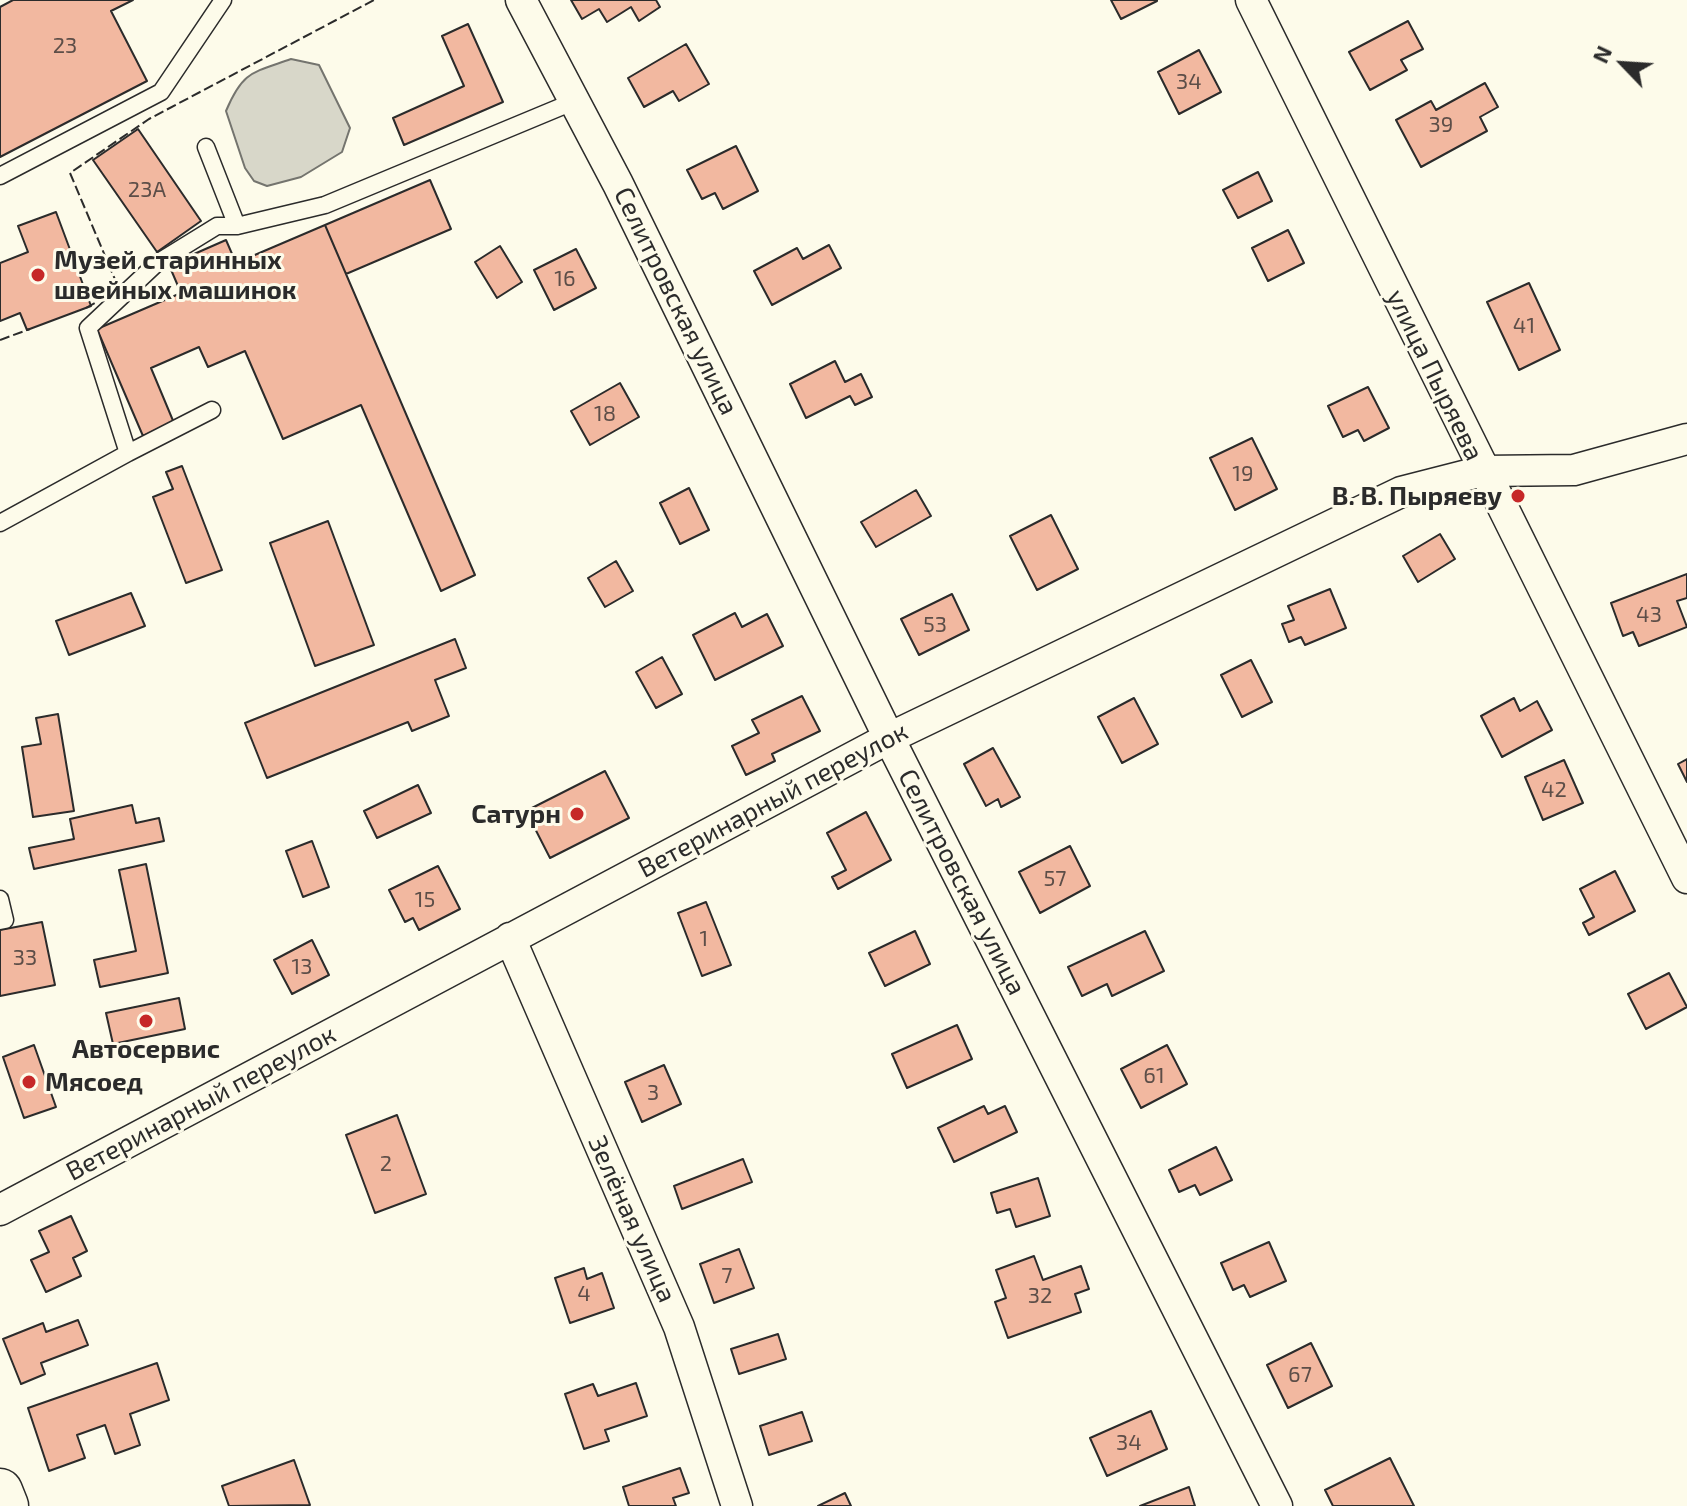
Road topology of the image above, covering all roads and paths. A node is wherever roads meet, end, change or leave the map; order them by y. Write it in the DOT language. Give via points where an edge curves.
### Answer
graph roads {
  1 [pos="223,0"];
  2 [pos="521,0"];
  3 [pos="1251,0"];
  4 [pos="575,101"];
  5 [pos="206,147"];
  6 [pos="0,176"];
  7 [pos="237,226"];
  8 [pos="212,410"];
  9 [pos="1687,439"];
  10 [pos="128,453"];
  11 [pos="1483,471"];
  12 [pos="0,523"];
  13 [pos="889,738"];
  14 [pos="1687,878"];
  15 [pos="0,899"];
  16 [pos="0,921"];
  17 [pos="510,938"];
  18 [pos="0,1210"];
  19 [pos="0,1491"];
  20 [pos="6,1506"];
  21 [pos="737,1506"];
  22 [pos="1277,1506"];
  1 -- 6 [label="lane" via="161,92"];
  2 -- 4 [label="street, Селитровская улица"];
  3 -- 11 [label="street, улица Пыряева"];
  4 -- 7 [label="lane" via="325,205"];
  4 -- 13 [label="street, Селитровская улица"];
  5 -- 7 [label="lane"];
  7 -- 10 [label="lane" via="217,226 157,263 88,328"];
  8 -- 10 [label="lane"];
  9 -- 11 [label="street, Ветеринарный переулок" via="1574,470"];
  10 -- 12 [label="lane"];
  11 -- 13 [label="street, Ветеринарный переулок" via="1401,492"];
  11 -- 14 [label="street, улица Пыряева"];
  13 -- 17 [label="street, Ветеринарный переулок"];
  13 -- 22 [label="street, Селитровская улица"];
  15 -- 16 [label="lane" via="5,920"];
  17 -- 18 [label="street, Ветеринарный переулок"];
  17 -- 21 [label="street, Зелёная улица" via="679,1327"];
  19 -- 20 [label="main road"];
}
